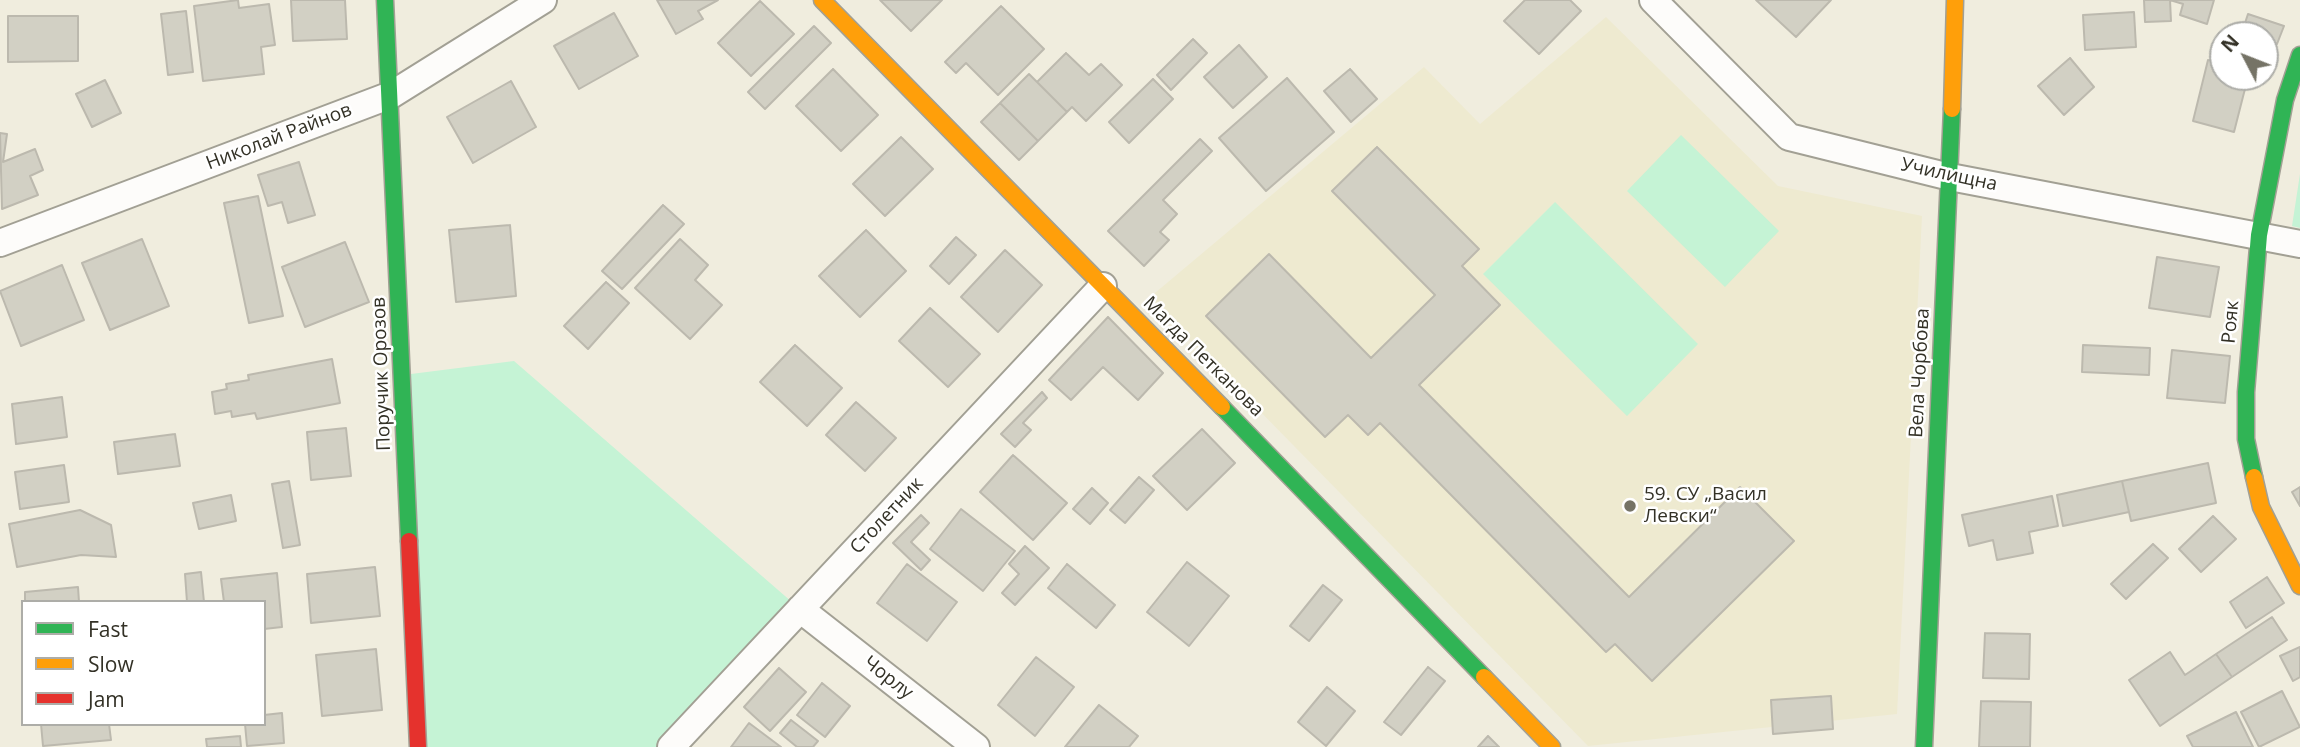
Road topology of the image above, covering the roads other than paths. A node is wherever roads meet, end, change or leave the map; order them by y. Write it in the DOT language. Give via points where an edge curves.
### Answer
graph roads {
  1 [pos="385,0"];
  2 [pos="543,0"];
  3 [pos="822,0"];
  4 [pos="1653,0"];
  5 [pos="1955,0"];
  6 [pos="2300,55"];
  7 [pos="391,95"];
  8 [pos="1950,177"];
  9 [pos="2259,235"];
  10 [pos="0,243"];
  11 [pos="2300,244"];
  12 [pos="1103,286"];
  13 [pos="2300,586"];
  14 [pos="800,609"];
  15 [pos="418,747"];
  16 [pos="671,747"];
  17 [pos="976,747"];
  18 [pos="1552,747"];
  19 [pos="1924,747"];
  1 -- 7 [label="street, Поручик Орозов"];
  2 -- 7 [label="street, Николай Райнов"];
  3 -- 12 [label="street, Магда Петканова"];
  4 -- 8 [label="street, Училищна" via="1789,137"];
  5 -- 8 [label="street, Вела Чорбова"];
  6 -- 9 [label="street, Рояк" via="2285,100"];
  7 -- 10 [label="street, Николай Райнов"];
  7 -- 15 [label="street, Поручик Орозов"];
  8 -- 9 [label="street, Училищна"];
  8 -- 19 [label="street, Вела Чорбова"];
  9 -- 11 [label="street, Училищна"];
  9 -- 13 [label="street, Рояк" via="2246,439 2261,508"];
  12 -- 14 [label="street, Столетник"];
  12 -- 18 [label="street, Магда Петканова"];
  14 -- 16 [label="street, Столетник"];
  14 -- 17 [label="street, Чорлу"];
}
